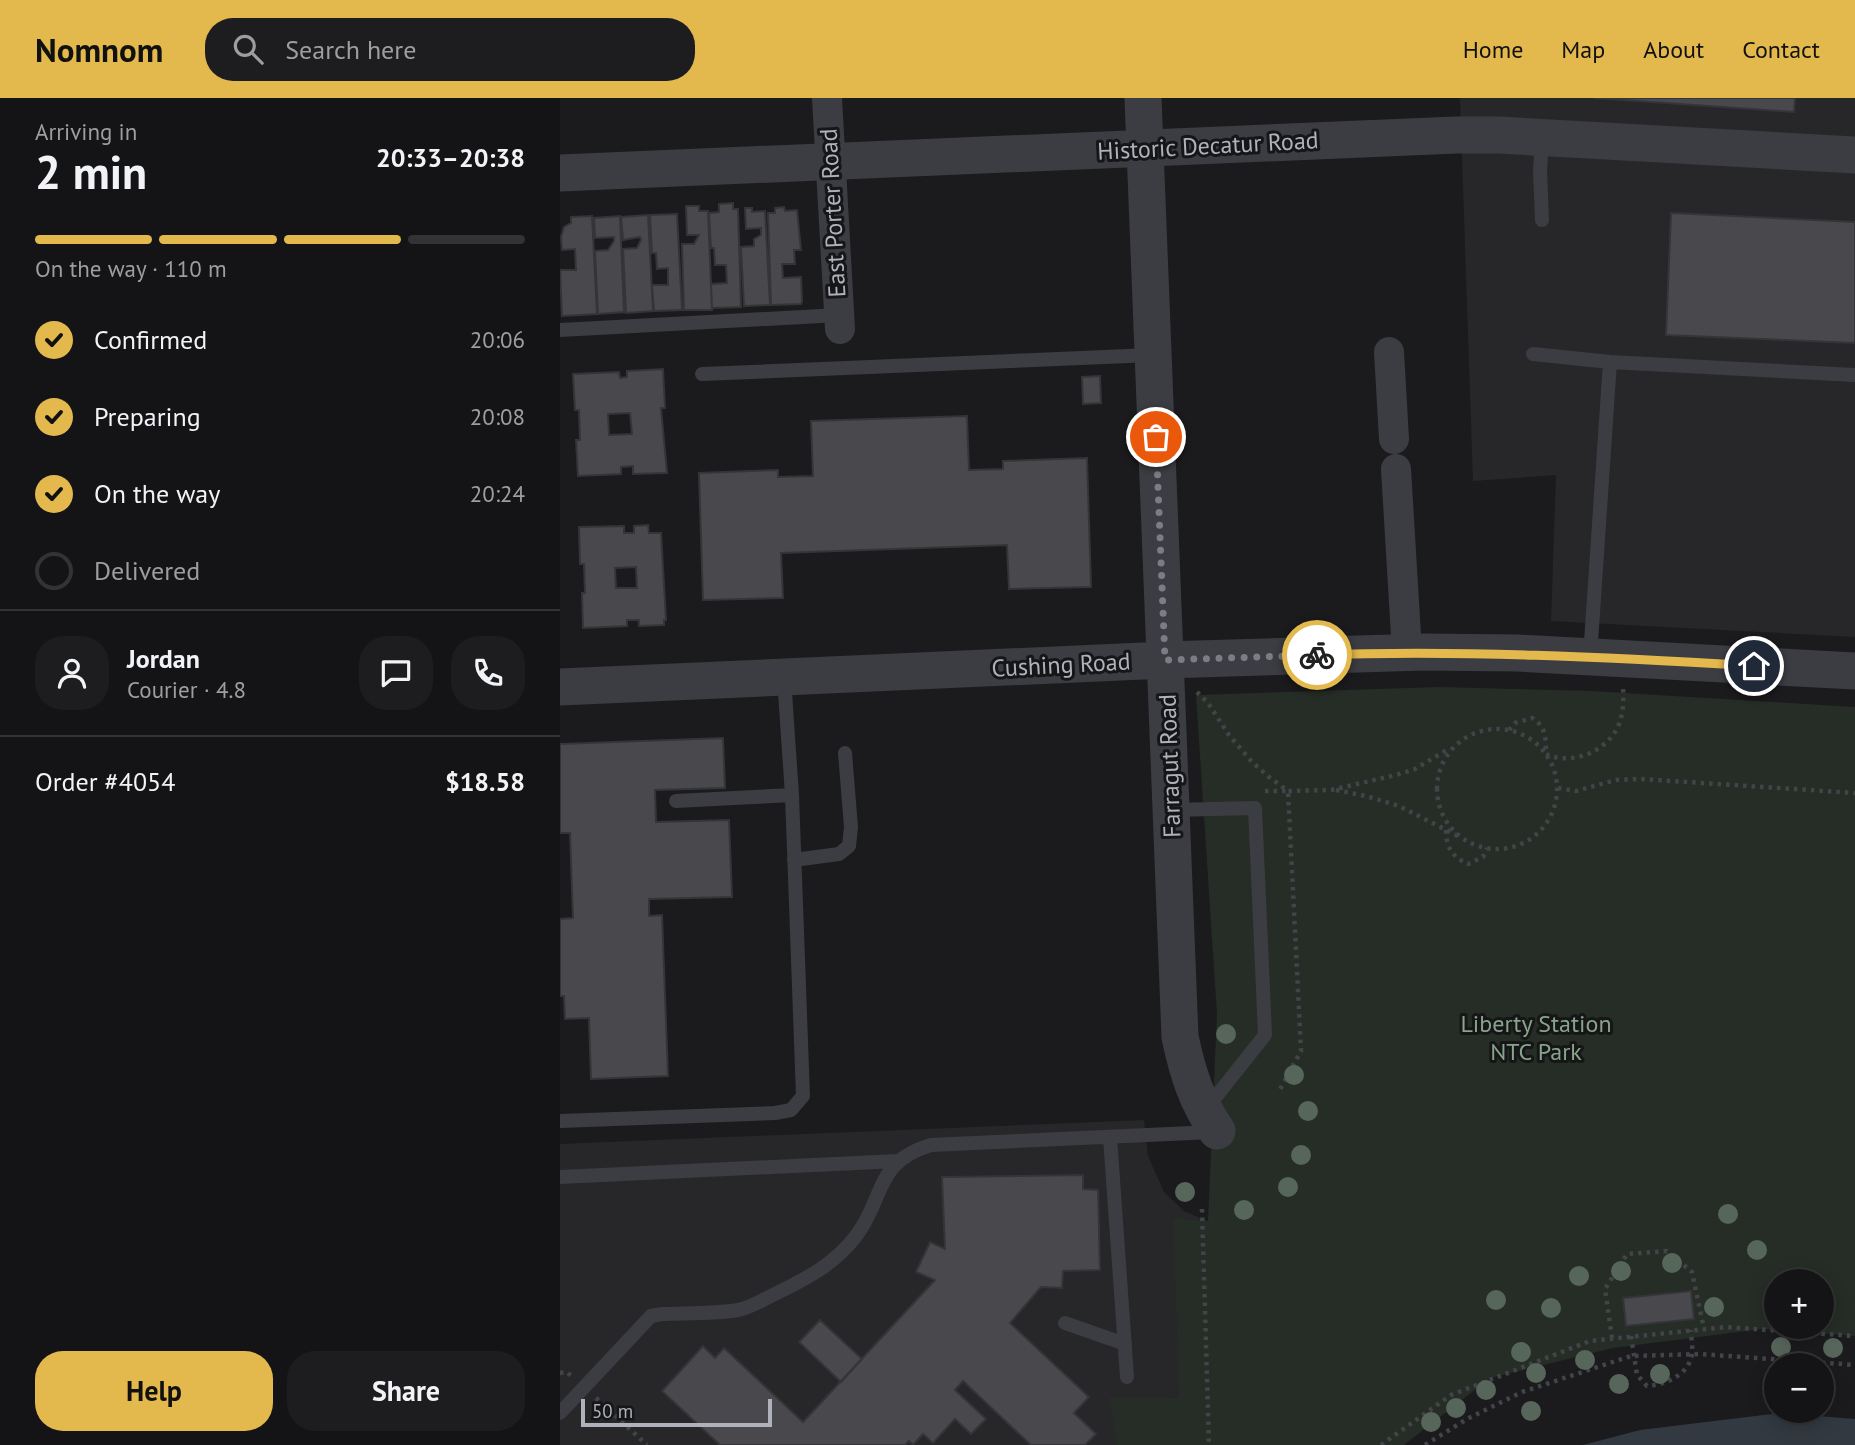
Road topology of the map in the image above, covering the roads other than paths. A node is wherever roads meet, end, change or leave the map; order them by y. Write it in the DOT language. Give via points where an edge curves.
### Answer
graph roads {
  1 [pos="827,98"];
  2 [pos="1143,98"];
  3 [pos="1542,137"];
  4 [pos="1145,149"];
  5 [pos="1855,155"];
  6 [pos="830,163"];
  7 [pos="560,173"];
  8 [pos="1542,220"];
  9 [pos="840,322"];
  10 [pos="560,330"];
  11 [pos="1389,352"];
  12 [pos="1533,354"];
  13 [pos="1153,355"];
  14 [pos="1610,362"];
  15 [pos="702,374"];
  16 [pos="1855,375"];
  17 [pos="1394,439"];
  18 [pos="1396,469"];
  19 [pos="1407,652"];
  20 [pos="1590,657"];
  21 [pos="1165,660"];
  22 [pos="1855,671"];
  23 [pos="784,677"];
  24 [pos="560,687"];
  25 [pos="845,753"];
  26 [pos="792,795"];
  27 [pos="676,801"];
  28 [pos="1171,810"];
  29 [pos="794,860"];
  30 [pos="560,1121"];
  31 [pos="1211,1122"];
  32 [pos="1110,1137"];
  33 [pos="898,1161"];
  34 [pos="560,1177"];
  35 [pos="1065,1322"];
  36 [pos="1125,1344"];
  37 [pos="1127,1377"];
  38 [pos="560,1413"];
  1 -- 6 [label="street, East Porter Road"];
  2 -- 4 [label="street, Farragut Road"];
  3 -- 4 [label="street, Historic Decatur Road" via="1408,136"];
  3 -- 5 [label="street, Historic Decatur Road"];
  3 -- 8 [label="lane"];
  4 -- 6 [label="street, Historic Decatur Road"];
  4 -- 13 [label="street, Farragut Road"];
  6 -- 7 [label="street, Historic Decatur Road"];
  6 -- 9 [label="street, East Porter Road"];
  9 -- 10 [label="lane"];
  11 -- 17 [label="street"];
  12 -- 14 [label="lane"];
  13 -- 15 [label="lane"];
  13 -- 21 [label="street, Farragut Road"];
  14 -- 16 [label="lane"];
  14 -- 20 [label="lane"];
  18 -- 19 [label="street"];
  19 -- 20 [label="street, Cushing Road"];
  19 -- 21 [label="street, Cushing Road"];
  20 -- 22 [label="street, Cushing Road"];
  21 -- 23 [label="street, Cushing Road"];
  21 -- 28 [label="street, Farragut Road"];
  23 -- 24 [label="street, Cushing Road"];
  23 -- 26 [label="lane"];
  25 -- 29 [label="lane" via="849,846 839,854"];
  26 -- 27 [label="lane"];
  26 -- 29 [label="lane"];
  28 -- 31 [label="street, Farragut Road" via="1181,1037 1188,1076"];
  28 -- 31 [label="lane" via="1255,808 1265,1035"];
  29 -- 30 [label="lane" via="804,1089 800,1100 790,1110 775,1113"];
  31 -- 32 [label="lane"];
  32 -- 33 [label="lane" via="931,1145"];
  32 -- 36 [label="lane"];
  33 -- 34 [label="lane"];
  33 -- 38 [label="lane" via="883,1180 855,1238 830,1264 738,1310 652,1316"];
  35 -- 36 [label="lane"];
  36 -- 37 [label="lane"];
}
